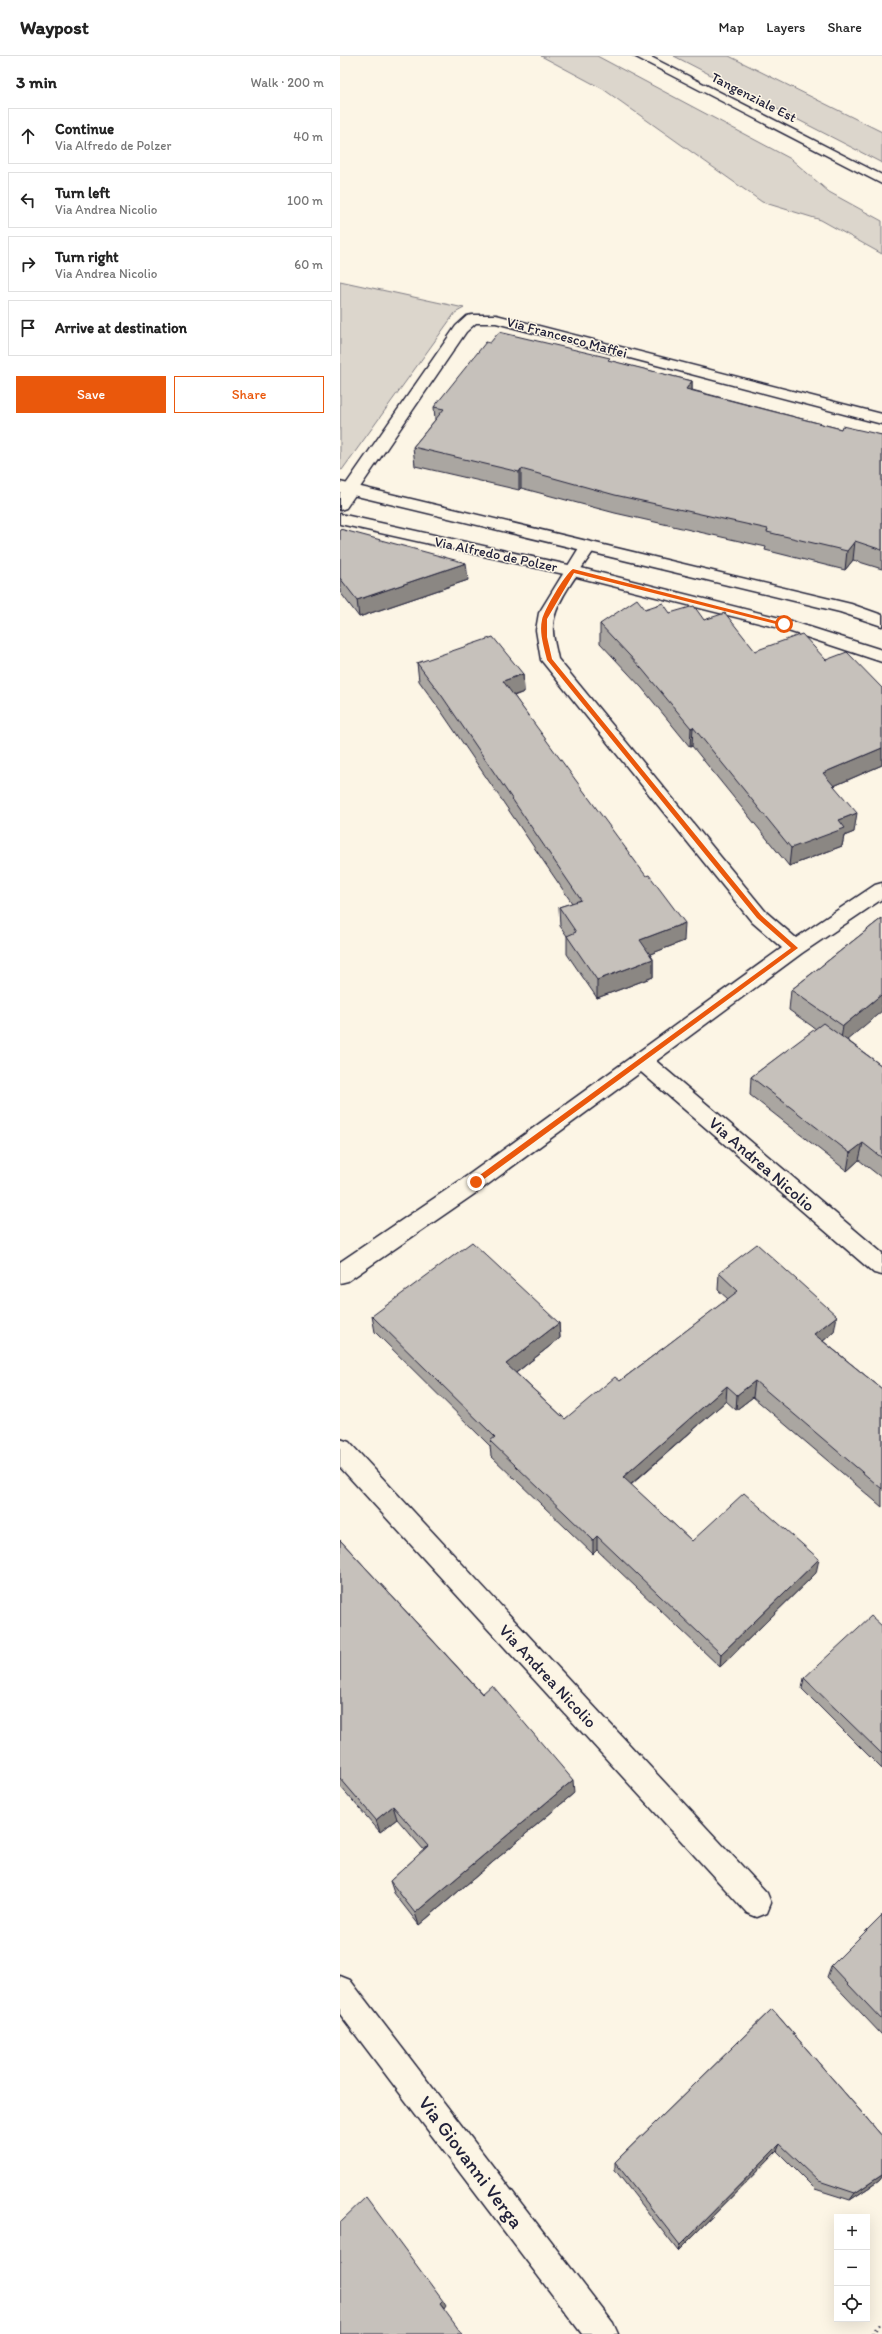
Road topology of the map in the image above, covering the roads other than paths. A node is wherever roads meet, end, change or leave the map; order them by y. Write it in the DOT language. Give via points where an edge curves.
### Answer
graph roads {
  1 [pos="640,56"];
  2 [pos="832,155"];
  3 [pos="882,175"];
  4 [pos="882,180"];
  5 [pos="882,185"];
  6 [pos="882,419"];
  7 [pos="346,489"];
  8 [pos="340,505"];
  9 [pos="340,519"];
  10 [pos="588,547"];
  11 [pos="573,571"];
  12 [pos="882,621"];
  13 [pos="882,656"];
  14 [pos="882,890"];
  15 [pos="795,948"];
  16 [pos="642,1062"];
  17 [pos="882,1266"];
  18 [pos="340,1274"];
  19 [pos="340,1450"];
  20 [pos="757,1903"];
  21 [pos="340,1990"];
  22 [pos="602,2334"];
  1 -- 2 [label="street, Tangenziale Est"];
  2 -- 3 [label="street"];
  2 -- 4 [label="street, Tangenziale Est"];
  2 -- 5 [label="street, Tangenziale Est"];
  6 -- 7 [label="street, Via Francesco Maffei" via="496,319 472,319 461,329"];
  7 -- 8 [label="street, Via Francesco Maffei"];
  7 -- 10 [label="street, Via Alfredo de Polzer"];
  9 -- 11 [label="street, Via Alfredo de Polzer"];
  10 -- 11 [label="street"];
  10 -- 12 [label="street, Via Alfredo de Polzer" via="845,608"];
  11 -- 13 [label="street, Via Alfredo de Polzer" via="784,624"];
  11 -- 15 [label="street" via="545,619 544,637 550,660 759,917"];
  14 -- 15 [label="street"];
  15 -- 16 [label="street"];
  16 -- 17 [label="street, Via Andrea Nicolio"];
  16 -- 18 [label="street" via="476,1182"];
  19 -- 20 [label="street, Via Andrea Nicolio"];
  21 -- 22 [label="street, Via Giovanni Verga"];
}
